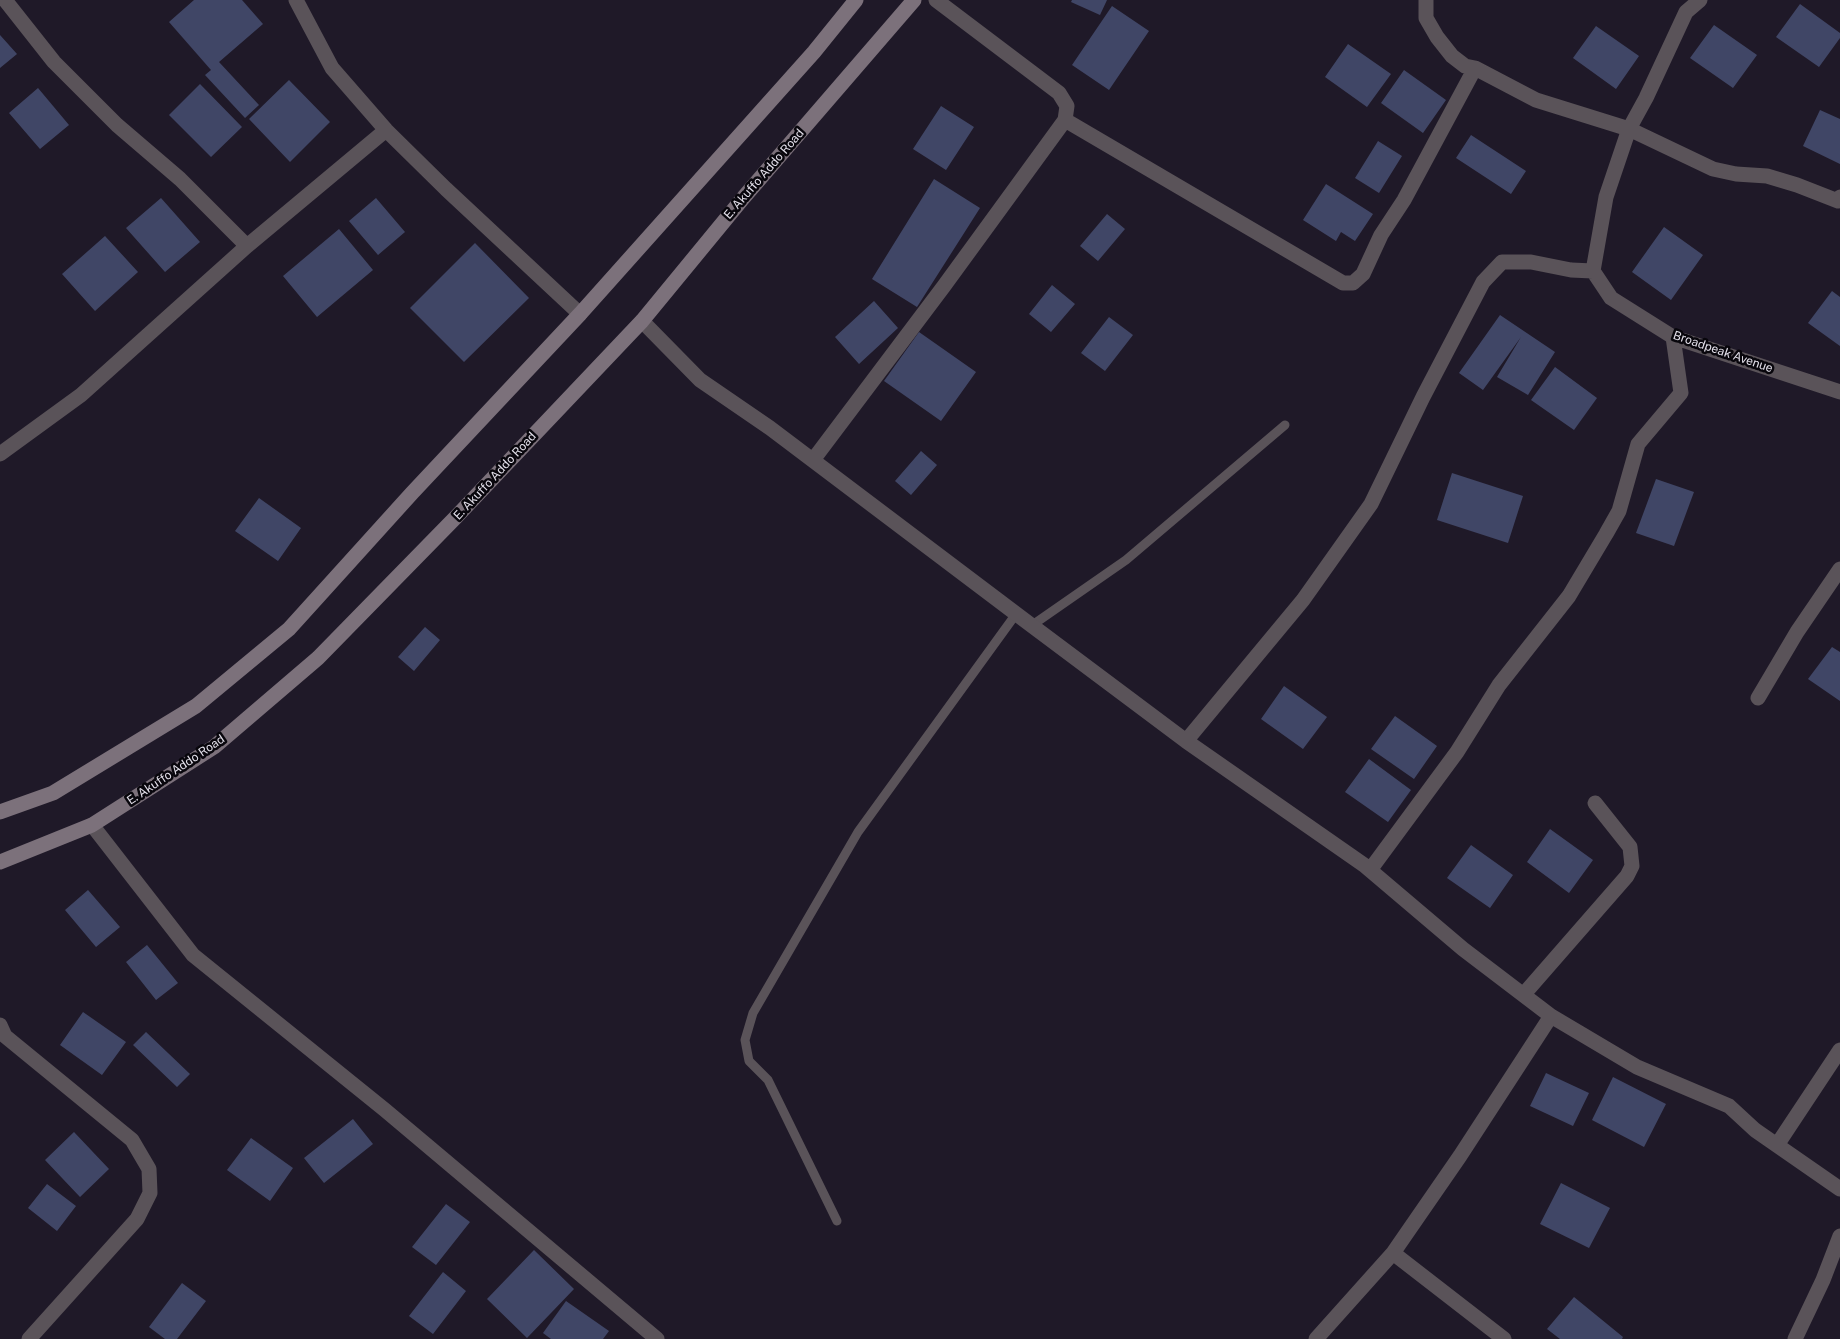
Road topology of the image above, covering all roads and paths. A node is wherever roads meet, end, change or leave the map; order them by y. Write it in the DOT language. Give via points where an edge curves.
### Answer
graph roads {
  1 [pos="5,0"];
  2 [pos="296,0"];
  3 [pos="856,0"];
  4 [pos="914,0"];
  5 [pos="936,0"];
  6 [pos="1426,0"];
  7 [pos="1700,0"];
  8 [pos="1475,68"];
  9 [pos="1065,120"];
  10 [pos="1629,129"];
  11 [pos="386,130"];
  12 [pos="1839,200"];
  13 [pos="248,246"];
  14 [pos="1593,271"];
  15 [pos="580,314"];
  16 [pos="642,321"];
  17 [pos="1673,337"];
  18 [pos="1840,392"];
  19 [pos="1285,426"];
  20 [pos="0,454"];
  21 [pos="813,460"];
  22 [pos="1840,569"];
  23 [pos="1016,614"];
  24 [pos="1031,626"];
  25 [pos="1758,698"];
  26 [pos="1186,741"];
  27 [pos="1595,803"];
  28 [pos="0,812"];
  29 [pos="92,825"];
  30 [pos="0,862"];
  31 [pos="1370,870"];
  32 [pos="1524,994"];
  33 [pos="1552,1016"];
  34 [pos="0,1025"];
  35 [pos="1840,1050"];
  36 [pos="1777,1145"];
  37 [pos="1840,1189"];
  38 [pos="837,1221"];
  39 [pos="1840,1236"];
  40 [pos="1393,1253"];
  41 [pos="29,1339"];
  42 [pos="657,1339"];
  43 [pos="1316,1339"];
  44 [pos="1504,1339"];
  45 [pos="1795,1339"];
  1 -- 13 [label="street" via="54,62"];
  2 -- 11 [label="street" via="332,68"];
  3 -- 15 [label="main road" via="814,52"];
  4 -- 16 [label="main road, E. Akuffo Addo Road" via="750,189"];
  5 -- 9 [label="street" via="1059,93 1067,106"];
  6 -- 8 [label="street" via="1426,18 1437,37 1452,56 1465,66"];
  7 -- 10 [label="street" via="1686,12"];
  8 -- 9 [label="street" via="1363,274 1353,283 1344,283"];
  8 -- 10 [label="street" via="1536,100"];
  9 -- 21 [label="street"];
  10 -- 12 [label="street" via="1713,169 1767,176"];
  10 -- 14 [label="street" via="1606,197"];
  11 -- 13 [label="street"];
  11 -- 15 [label="street"];
  13 -- 20 [label="street" via="81,395"];
  14 -- 17 [label="street, Broadpeak Avenue" via="1611,298"];
  14 -- 26 [label="street" via="1531,262 1502,262 1483,282 1422,397 1371,504 1303,600"];
  15 -- 28 [label="main road" via="289,629 196,706 53,793"];
  16 -- 21 [label="street" via="700,380"];
  16 -- 29 [label="main road, E. Akuffo Addo Road" via="318,658 214,747"];
  17 -- 18 [label="street, Broadpeak Avenue"];
  17 -- 31 [label="street" via="1681,393 1638,444 1619,511 1606,534 1569,596 1499,686 1457,752"];
  19 -- 24 [label="lane" via="1126,560"];
  21 -- 23 [label="street"];
  22 -- 25 [label="street"];
  23 -- 24 [label="street"];
  23 -- 38 [label="lane" via="858,832 754,1013 745,1040 749,1061 768,1080"];
  24 -- 26 [label="street"];
  26 -- 31 [label="street"];
  27 -- 32 [label="street" via="1630,847 1632,866 1627,876"];
  29 -- 30 [label="main road, E. Akuffo Addo Road"];
  29 -- 42 [label="street" via="193,955 385,1110"];
  31 -- 32 [label="street" via="1463,949"];
  32 -- 33 [label="street"];
  33 -- 36 [label="street" via="1637,1067 1729,1106"];
  33 -- 40 [label="street"];
  34 -- 41 [label="street" via="5,1036 132,1140 149,1169 150,1193 137,1218"];
  35 -- 36 [label="street"];
  36 -- 37 [label="street"];
  39 -- 45 [label="street"];
  40 -- 43 [label="street"];
  40 -- 44 [label="street"];
}
